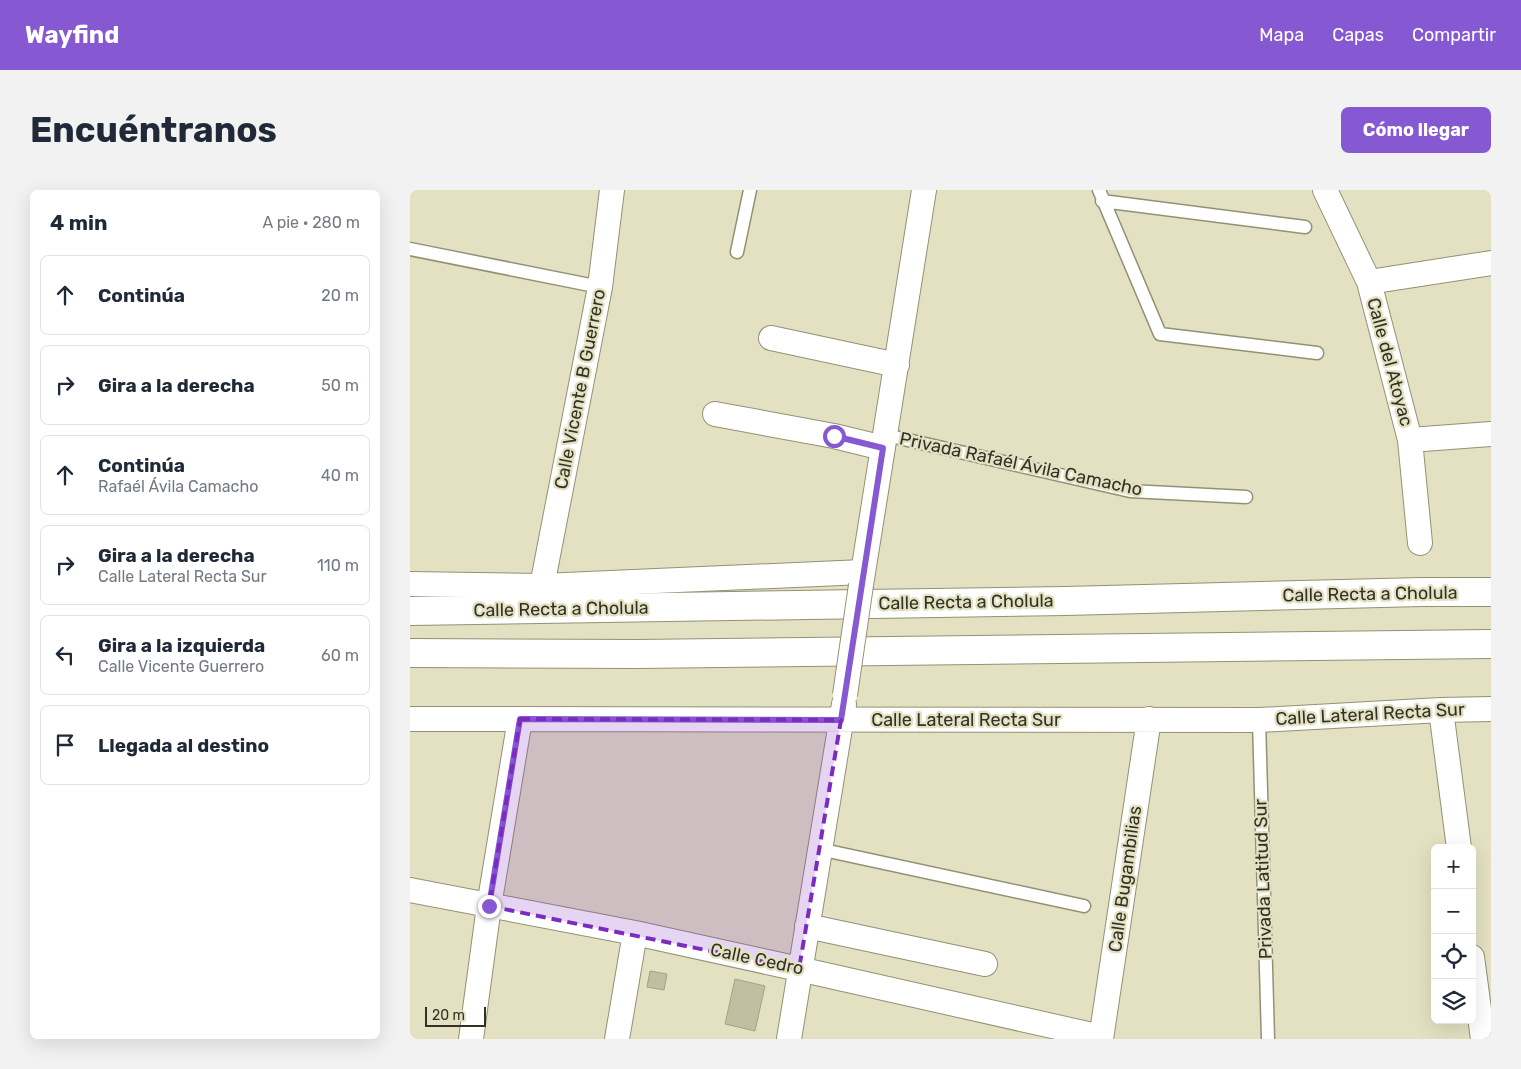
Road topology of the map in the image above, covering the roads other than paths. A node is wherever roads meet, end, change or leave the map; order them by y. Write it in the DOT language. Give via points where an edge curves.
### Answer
graph roads {
  1 [pos="612,190"];
  2 [pos="750,190"];
  3 [pos="924,190"];
  4 [pos="1325,190"];
  5 [pos="1101,195"];
  6 [pos="1305,227"];
  7 [pos="410,249"];
  8 [pos="737,252"];
  9 [pos="1491,263"];
  10 [pos="1369,282"];
  11 [pos="600,287"];
  12 [pos="771,338"];
  13 [pos="1317,353"];
  14 [pos="897,365"];
  15 [pos="715,414"];
  16 [pos="1491,434"];
  17 [pos="1410,440"];
  18 [pos="884,442"];
  19 [pos="1246,498"];
  20 [pos="1420,543"];
  21 [pos="862,578"];
  22 [pos="410,584"];
  23 [pos="542,586"];
  24 [pos="1491,592"];
  25 [pos="410,611"];
  26 [pos="1491,644"];
  27 [pos="410,653"];
  28 [pos="1491,709"];
  29 [pos="1441,710"];
  30 [pos="410,719"];
  31 [pos="520,719"];
  32 [pos="1149,719"];
  33 [pos="841,720"];
  34 [pos="1259,720"];
  35 [pos="1458,844"];
  36 [pos="819,849"];
  37 [pos="410,890"];
  38 [pos="489,906"];
  39 [pos="1084,906"];
  40 [pos="807,926"];
  41 [pos="635,933"];
  42 [pos="985,964"];
  43 [pos="800,968"];
  44 [pos="1475,979"];
  45 [pos="1104,1038"];
  46 [pos="472,1039"];
  47 [pos="617,1039"];
  48 [pos="789,1039"];
  49 [pos="1268,1039"];
  50 [pos="1483,1039"];
  1 -- 11 [label="street, Calle Vicente B Guerrero"];
  2 -- 8 [label="lane"];
  3 -- 14 [label="street"];
  4 -- 10 [label="street, Calle del Atoyac"];
  5 -- 6 [label="lane"];
  5 -- 13 [label="lane" via="1160,334"];
  7 -- 11 [label="lane"];
  9 -- 10 [label="street"];
  10 -- 17 [label="street, Calle del Atoyac"];
  11 -- 23 [label="street, Calle Vicente B Guerrero"];
  12 -- 14 [label="street"];
  14 -- 18 [label="street"];
  15 -- 18 [label="street, Privada Rafaél Ávila Camacho"];
  16 -- 17 [label="street"];
  17 -- 20 [label="street, Calle del Atoyac"];
  18 -- 19 [label="lane, Privada Rafaél Ávila Camacho" via="1130,491"];
  18 -- 21 [label="street"];
  21 -- 23 [label="street"];
  21 -- 33 [label="street, bridge"];
  22 -- 23 [label="street"];
  24 -- 25 [label="main road, Calle Recta a Cholula"];
  26 -- 27 [label="main road" via="637,654"];
  28 -- 29 [label="street, Calle Lateral Recta Sur"];
  29 -- 34 [label="street, Calle Lateral Recta Sur"];
  29 -- 35 [label="street"];
  30 -- 31 [label="street, Calle Lateral Recta Sur"];
  31 -- 33 [label="street, Calle Lateral Recta Sur"];
  31 -- 38 [label="street"];
  32 -- 33 [label="street, Calle Lateral Recta Sur"];
  32 -- 34 [label="street, Calle Lateral Recta Sur"];
  32 -- 45 [label="street, Calle Bugambilias"];
  33 -- 36 [label="street"];
  34 -- 49 [label="lane, Privada Latitud Sur"];
  36 -- 39 [label="lane"];
  36 -- 40 [label="street"];
  37 -- 38 [label="street, Calle Cedro"];
  38 -- 41 [label="street, Calle Cedro"];
  38 -- 46 [label="street"];
  40 -- 42 [label="street"];
  40 -- 43 [label="street"];
  41 -- 43 [label="street, Calle Cedro"];
  41 -- 47 [label="street"];
  43 -- 45 [label="street, Calle Cedro"];
  43 -- 48 [label="street"];
  44 -- 50 [label="street"];
}
